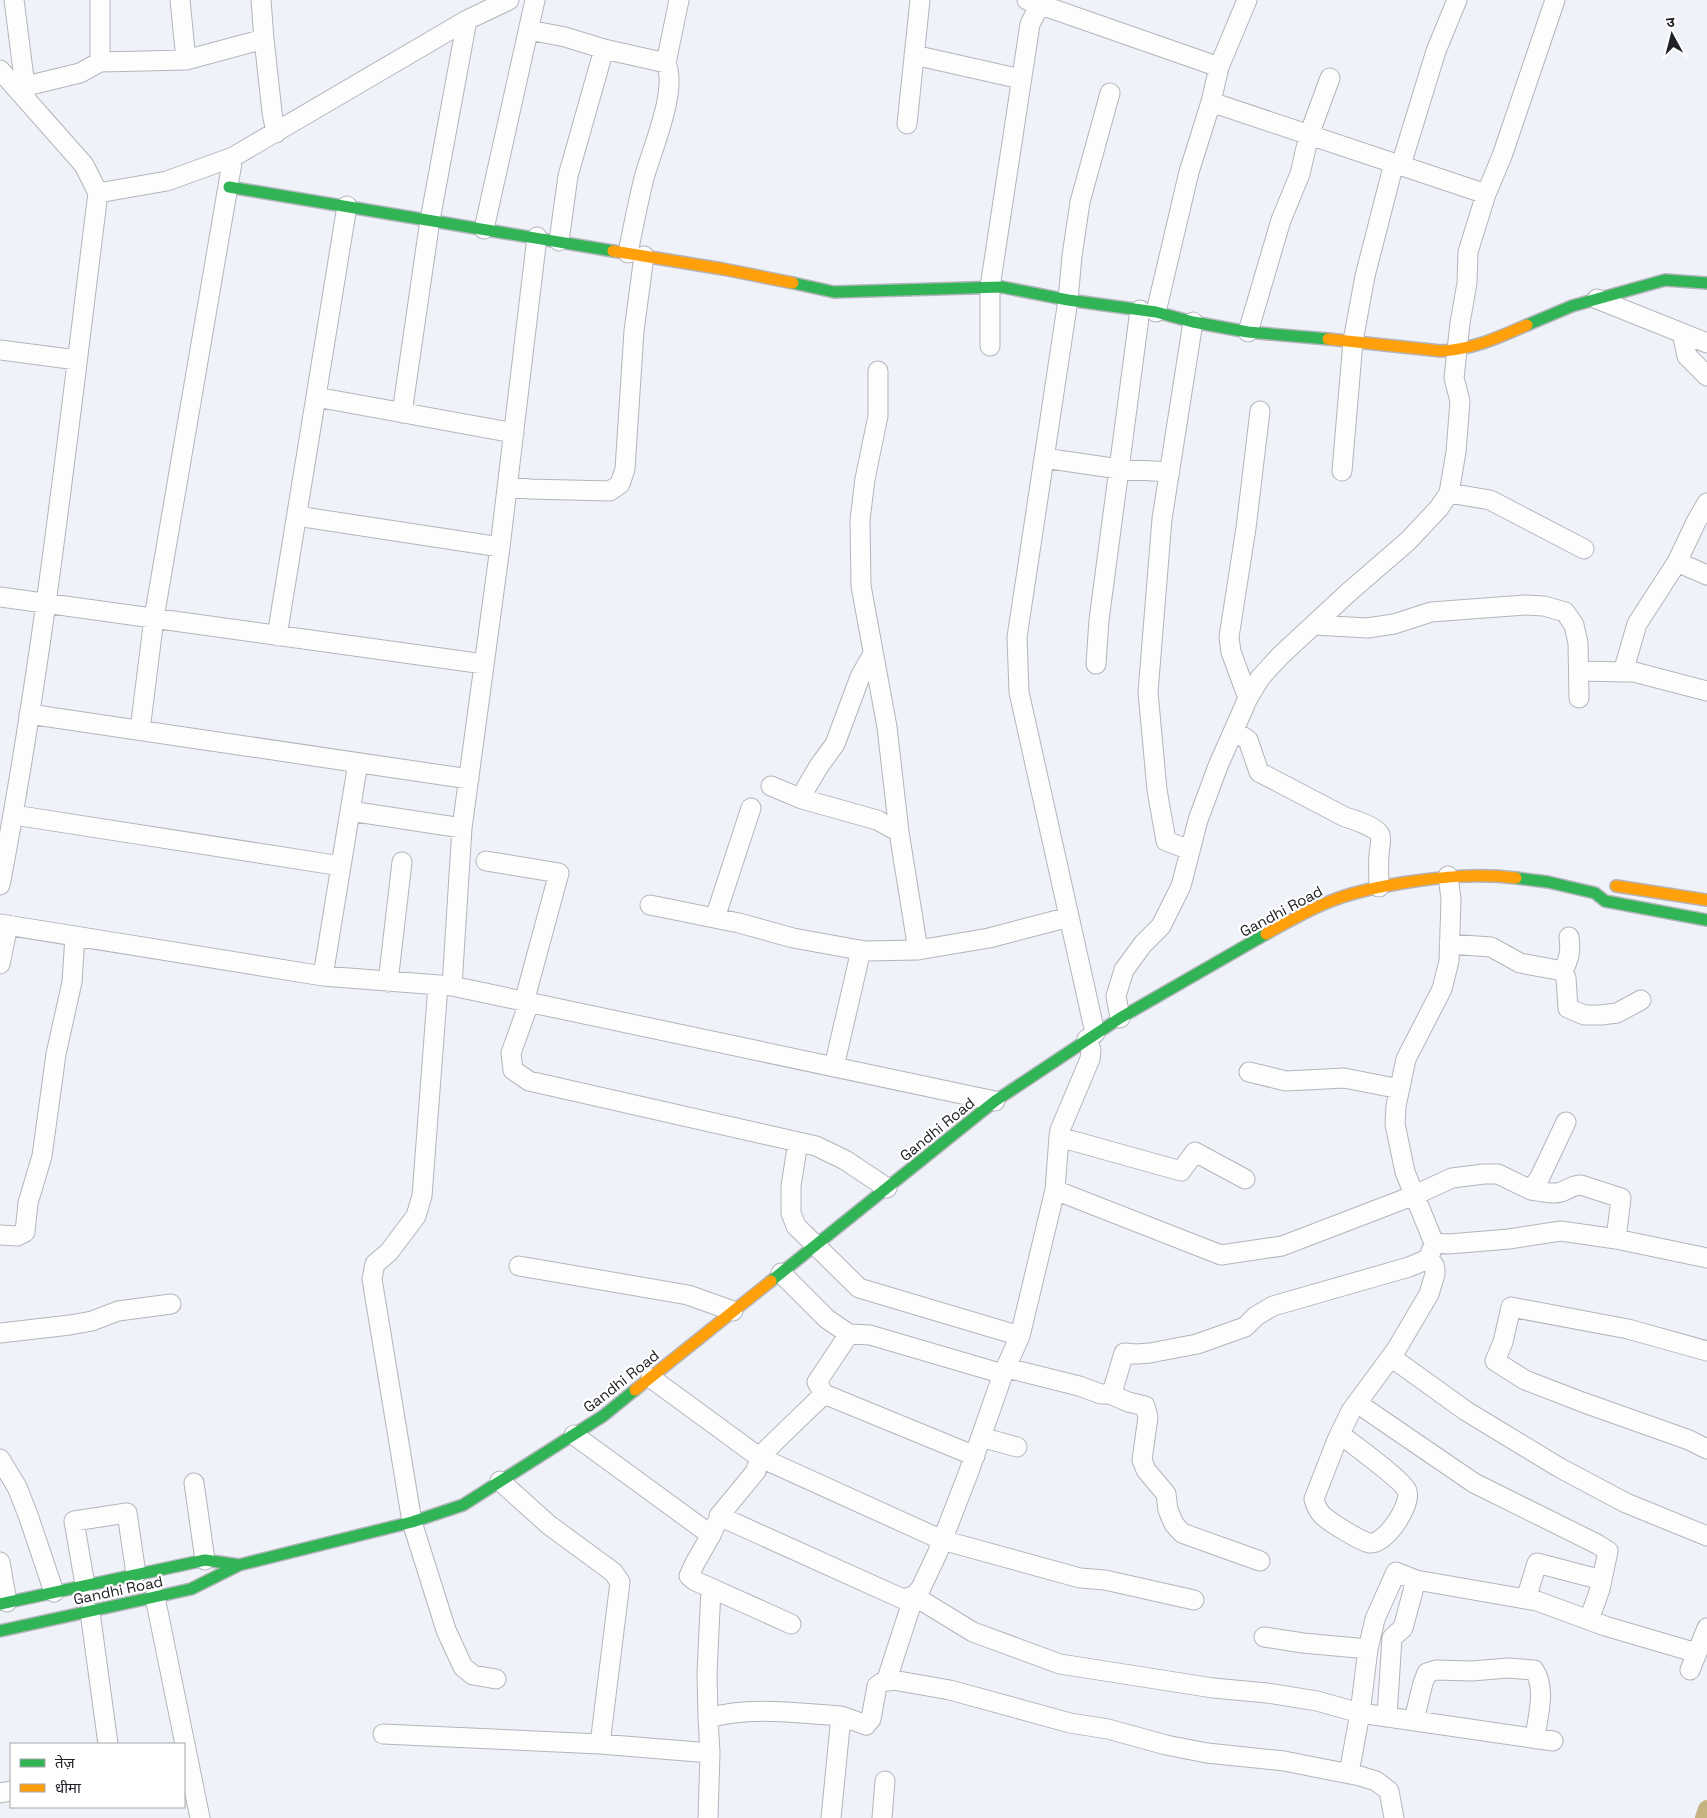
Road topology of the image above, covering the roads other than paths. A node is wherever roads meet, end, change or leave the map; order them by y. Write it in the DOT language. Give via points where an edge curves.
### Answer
graph roads {
  1 [pos="14,0"];
  2 [pos="100,0"];
  3 [pos="180,0"];
  4 [pos="261,0"];
  5 [pos="509,0"];
  6 [pos="535,0"];
  7 [pos="679,0"];
  8 [pos="920,0"];
  9 [pos="1246,0"];
  10 [pos="1457,0"];
  11 [pos="1555,0"];
  12 [pos="1034,2"];
  13 [pos="467,20"];
  14 [pos="529,30"];
  15 [pos="264,39"];
  16 [pos="604,49"];
  17 [pos="914,55"];
  18 [pos="186,60"];
  19 [pos="100,62"];
  20 [pos="666,63"];
  21 [pos="1219,67"];
  22 [pos="0,70"];
  23 [pos="1012,77"];
  24 [pos="1330,78"];
  25 [pos="21,87"];
  26 [pos="1110,93"];
  27 [pos="1210,102"];
  28 [pos="907,124"];
  29 [pos="276,133"];
  30 [pos="1309,135"];
  31 [pos="233,157"];
  32 [pos="1398,164"];
  33 [pos="229,187"];
  34 [pos="98,193"];
  35 [pos="1486,194"];
  36 [pos="347,206"];
  37 [pos="430,220"];
  38 [pos="484,229"];
  39 [pos="537,237"];
  40 [pos="559,242"];
  41 [pos="636,254"];
  42 [pos="1707,283"];
  43 [pos="990,287"];
  44 [pos="1597,299"];
  45 [pos="1068,300"];
  46 [pos="1148,311"];
  47 [pos="1193,322"];
  48 [pos="1248,332"];
  49 [pos="1682,333"];
  50 [pos="1353,341"];
  51 [pos="1707,343"];
  52 [pos="990,346"];
  53 [pos="0,350"];
  54 [pos="1457,350"];
  55 [pos="77,360"];
  56 [pos="878,371"];
  57 [pos="1707,376"];
  58 [pos="316,397"];
  59 [pos="1260,411"];
  60 [pos="402,413"];
  61 [pos="514,433"];
  62 [pos="1044,458"];
  63 [pos="1119,470"];
  64 [pos="1342,471"];
  65 [pos="1170,472"];
  66 [pos="507,487"];
  67 [pos="1449,493"];
  68 [pos="1707,504"];
  69 [pos="296,516"];
  70 [pos="500,547"];
  71 [pos="1584,549"];
  72 [pos="1677,562"];
  73 [pos="1707,574"];
  74 [pos="0,597"];
  75 [pos="47,604"];
  76 [pos="154,618"];
  77 [pos="1314,625"];
  78 [pos="277,636"];
  79 [pos="873,654"];
  80 [pos="484,664"];
  81 [pos="1096,664"];
  82 [pos="1579,671"];
  83 [pos="1623,672"];
  84 [pos="1707,691"];
  85 [pos="1248,698"];
  86 [pos="1579,698"];
  87 [pos="29,714"];
  88 [pos="140,730"];
  89 [pos="1234,731"];
  90 [pos="358,763"];
  91 [pos="469,779"];
  92 [pos="771,786"];
  93 [pos="802,798"];
  94 [pos="751,808"];
  95 [pos="350,811"];
  96 [pos="14,815"];
  97 [pos="462,828"];
  98 [pos="899,832"];
  99 [pos="1190,850"];
  100 [pos="486,861"];
  101 [pos="402,862"];
  102 [pos="341,866"];
  103 [pos="1448,876"];
  104 [pos="0,885"];
  105 [pos="1379,887"];
  106 [pos="1595,893"];
  107 [pos="1707,900"];
  108 [pos="650,905"];
  109 [pos="1069,917"];
  110 [pos="714,918"];
  111 [pos="1707,920"];
  112 [pos="4,925"];
  113 [pos="75,936"];
  114 [pos="1569,937"];
  115 [pos="1449,944"];
  116 [pos="860,950"];
  117 [pos="918,950"];
  118 [pos="0,964"];
  119 [pos="1563,971"];
  120 [pos="323,976"];
  121 [pos="388,982"];
  122 [pos="445,986"];
  123 [pos="1641,1000"];
  124 [pos="527,1003"];
  125 [pos="1120,1018"];
  126 [pos="1091,1036"];
  127 [pos="834,1068"];
  128 [pos="1249,1072"];
  129 [pos="1400,1089"];
  130 [pos="995,1101"];
  131 [pos="1566,1122"];
  132 [pos="1059,1137"];
  133 [pos="798,1142"];
  134 [pos="1245,1179"];
  135 [pos="887,1188"];
  136 [pos="1055,1190"];
  137 [pos="1531,1190"];
  138 [pos="1414,1195"];
  139 [pos="0,1235"];
  140 [pos="1616,1239"];
  141 [pos="816,1244"];
  142 [pos="1431,1251"];
  143 [pos="1707,1253"];
  144 [pos="1707,1258"];
  145 [pos="519,1266"];
  146 [pos="781,1273"];
  147 [pos="172,1304"];
  148 [pos="734,1311"];
  149 [pos="0,1333"];
  150 [pos="849,1334"];
  151 [pos="1020,1336"];
  152 [pos="1707,1351"];
  153 [pos="1391,1357"];
  154 [pos="1005,1371"];
  155 [pos="650,1378"];
  156 [pos="824,1394"];
  157 [pos="1110,1394"];
  158 [pos="1357,1403"];
  159 [pos="1340,1434"];
  160 [pos="574,1435"];
  161 [pos="981,1437"];
  162 [pos="1017,1447"];
  163 [pos="1707,1449"];
  164 [pos="975,1456"];
  165 [pos="759,1457"];
  166 [pos="0,1459"];
  167 [pos="500,1481"];
  168 [pos="194,1483"];
  169 [pos="719,1516"];
  170 [pos="412,1522"];
  171 [pos="711,1535"];
  172 [pos="1707,1536"];
  173 [pos="942,1540"];
  174 [pos="205,1560"];
  175 [pos="1260,1561"];
  176 [pos="0,1562"];
  177 [pos="239,1565"];
  178 [pos="136,1574"];
  179 [pos="1416,1580"];
  180 [pos="1602,1580"];
  181 [pos="85,1585"];
  182 [pos="711,1588"];
  183 [pos="54,1592"];
  184 [pos="914,1596"];
  185 [pos="155,1597"];
  186 [pos="1526,1599"];
  187 [pos="1194,1600"];
  188 [pos="3,1603"];
  189 [pos="90,1612"];
  190 [pos="1589,1620"];
  191 [pos="791,1624"];
  192 [pos="1707,1628"];
  193 [pos="0,1631"];
  194 [pos="1264,1637"];
  195 [pos="1368,1649"];
  196 [pos="496,1679"];
  197 [pos="888,1680"];
  198 [pos="1360,1713"];
  199 [pos="841,1716"];
  200 [pos="1388,1716"];
  201 [pos="708,1718"];
  202 [pos="1414,1720"];
  203 [pos="384,1734"];
  204 [pos="108,1743"];
  205 [pos="185,1743"];
  206 [pos="185,1744"];
  207 [pos="600,1744"];
  208 [pos="710,1753"];
  209 [pos="1349,1774"];
  210 [pos="885,1781"];
  211 [pos="200,1818"];
  212 [pos="708,1818"];
  213 [pos="831,1818"];
  214 [pos="882,1818"];
  215 [pos="1394,1818"];
  1 -- 25 [label="street"];
  2 -- 19 [label="street"];
  3 -- 18 [label="street"];
  4 -- 15 [label="street"];
  5 -- 13 [label="street"];
  6 -- 14 [label="street"];
  7 -- 20 [label="street"];
  8 -- 17 [label="street"];
  9 -- 21 [label="street"];
  10 -- 32 [label="street"];
  11 -- 35 [label="street"];
  12 -- 21 [label="street"];
  12 -- 43 [label="street"];
  13 -- 29 [label="street"];
  13 -- 37 [label="street"];
  14 -- 16 [label="street"];
  14 -- 38 [label="street"];
  15 -- 18 [label="street"];
  15 -- 29 [label="street"];
  16 -- 20 [label="street"];
  16 -- 40 [label="street" via="568,176"];
  17 -- 23 [label="street"];
  17 -- 28 [label="street"];
  18 -- 19 [label="street"];
  19 -- 25 [label="street" via="80,73"];
  20 -- 41 [label="street" via="669,80 665,112 644,177"];
  21 -- 27 [label="street"];
  22 -- 25 [label="street"];
  24 -- 30 [label="street"];
  25 -- 34 [label="street" via="84,164"];
  26 -- 45 [label="street" via="1080,202"];
  27 -- 30 [label="street"];
  27 -- 46 [label="street"];
  29 -- 31 [label="street"];
  30 -- 32 [label="street"];
  30 -- 48 [label="street" via="1300,174 1281,220"];
  31 -- 33 [label="street"];
  31 -- 34 [label="street" via="167,181"];
  32 -- 35 [label="street"];
  32 -- 50 [label="street" via="1365,276"];
  33 -- 36 [label="main road"];
  33 -- 76 [label="street"];
  34 -- 55 [label="street"];
  35 -- 54 [label="street" via="1468,252"];
  36 -- 37 [label="main road"];
  36 -- 58 [label="street"];
  37 -- 38 [label="main road"];
  37 -- 60 [label="street"];
  38 -- 39 [label="main road"];
  39 -- 40 [label="main road"];
  39 -- 61 [label="street"];
  40 -- 41 [label="main road"];
  41 -- 43 [label="main road" via="723,268 834,292"];
  41 -- 66 [label="street" via="625,469 620,484 610,491"];
  42 -- 44 [label="main road" via="1665,280"];
  43 -- 45 [label="main road"];
  43 -- 52 [label="street"];
  44 -- 49 [label="street"];
  44 -- 54 [label="main road"];
  45 -- 46 [label="main road"];
  45 -- 62 [label="street"];
  46 -- 47 [label="main road"];
  46 -- 63 [label="street"];
  47 -- 48 [label="main road"];
  47 -- 65 [label="street"];
  48 -- 50 [label="main road"];
  49 -- 51 [label="street"];
  49 -- 57 [label="street" via="1687,356"];
  50 -- 54 [label="main road"];
  50 -- 64 [label="street"];
  53 -- 55 [label="street"];
  54 -- 67 [label="street" via="1454,378 1460,401"];
  55 -- 75 [label="street"];
  56 -- 79 [label="street" via="878,416 860,520 860,586"];
  58 -- 60 [label="street"];
  58 -- 69 [label="street"];
  59 -- 85 [label="street" via="1229,637 1231,652"];
  60 -- 61 [label="street"];
  61 -- 66 [label="street"];
  62 -- 63 [label="street"];
  62 -- 109 [label="street" via="1017,637 1019,692"];
  63 -- 65 [label="street"];
  63 -- 81 [label="street"];
  65 -- 99 [label="street" via="1162,519 1148,692 1157,790 1166,840"];
  66 -- 70 [label="street"];
  67 -- 71 [label="street" via="1490,500"];
  67 -- 77 [label="street" via="1408,541"];
  68 -- 72 [label="street"];
  69 -- 70 [label="street"];
  69 -- 78 [label="street"];
  70 -- 80 [label="street"];
  72 -- 73 [label="street"];
  72 -- 83 [label="street" via="1637,624"];
  74 -- 75 [label="street"];
  75 -- 76 [label="street"];
  75 -- 87 [label="street"];
  76 -- 78 [label="street"];
  76 -- 88 [label="street"];
  77 -- 82 [label="street" via="1367,628 1394,624 1431,612 1544,606 1565,612 1574,625"];
  77 -- 85 [label="street" via="1260,678"];
  78 -- 80 [label="street"];
  79 -- 93 [label="street" via="860,677 835,744"];
  79 -- 98 [label="street" via="887,728"];
  80 -- 91 [label="street"];
  82 -- 83 [label="street"];
  82 -- 86 [label="street"];
  83 -- 84 [label="street"];
  85 -- 89 [label="street"];
  87 -- 88 [label="street"];
  87 -- 96 [label="street"];
  88 -- 90 [label="street"];
  89 -- 99 [label="street" via="1198,820"];
  89 -- 105 [label="street" via="1248,740 1259,772 1380,834"];
  90 -- 91 [label="street"];
  90 -- 95 [label="street"];
  91 -- 97 [label="street"];
  92 -- 93 [label="street"];
  93 -- 98 [label="street" via="877,820"];
  94 -- 110 [label="street"];
  95 -- 97 [label="street"];
  95 -- 102 [label="street"];
  96 -- 102 [label="street"];
  96 -- 104 [label="street"];
  97 -- 122 [label="street"];
  98 -- 117 [label="street"];
  99 -- 125 [label="street" via="1181,886 1160,926 1124,970 1116,996"];
  100 -- 124 [label="street" via="559,873"];
  101 -- 121 [label="street"];
  102 -- 120 [label="street"];
  103 -- 105 [label="main road, Gandhi Road"];
  103 -- 106 [label="main road, Gandhi Road" via="1494,875 1548,882"];
  103 -- 115 [label="street" via="1451,899"];
  105 -- 125 [label="main road, Gandhi Road" via="1332,900 1290,920"];
  106 -- 107 [label="main road, Gandhi Road" via="1606,885"];
  106 -- 111 [label="main road" via="1605,901"];
  108 -- 110 [label="street"];
  109 -- 117 [label="street" via="989,938"];
  109 -- 126 [label="street"];
  110 -- 116 [label="street" via="793,938"];
  112 -- 113 [label="street"];
  112 -- 118 [label="street"];
  113 -- 120 [label="street"];
  113 -- 139 [label="street" via="72,982 56,1054 42,1156 28,1203 24,1232 17,1236"];
  114 -- 119 [label="street" via="1570,957"];
  115 -- 119 [label="street" via="1490,947 1520,963"];
  115 -- 129 [label="street" via="1449,961 1442,989 1406,1059"];
  116 -- 117 [label="street"];
  116 -- 127 [label="street"];
  119 -- 123 [label="street" via="1568,1008 1584,1015 1617,1013"];
  120 -- 121 [label="street"];
  121 -- 122 [label="street"];
  122 -- 124 [label="street"];
  122 -- 170 [label="street" via="422,1196 416,1216 389,1252 374,1264 372,1278"];
  124 -- 127 [label="street"];
  124 -- 133 [label="street" via="511,1052 512,1070 529,1081"];
  125 -- 126 [label="main road, Gandhi Road"];
  126 -- 130 [label="main road, Gandhi Road"];
  126 -- 132 [label="street" via="1090,1059"];
  127 -- 130 [label="street"];
  128 -- 129 [label="street" via="1286,1081 1344,1078"];
  129 -- 138 [label="street" via="1396,1124 1405,1172"];
  130 -- 135 [label="main road, Gandhi Road"];
  131 -- 137 [label="street" via="1540,1178"];
  132 -- 134 [label="street" via="1181,1171 1195,1152"];
  132 -- 136 [label="street"];
  133 -- 135 [label="street" via="816,1146 845,1160"];
  133 -- 141 [label="street" via="790,1213 796,1226"];
  135 -- 141 [label="main road, Gandhi Road"];
  136 -- 138 [label="street" via="1221,1255 1282,1246"];
  136 -- 151 [label="street"];
  137 -- 138 [label="street" via="1498,1174 1484,1174 1452,1178"];
  137 -- 140 [label="street" via="1555,1193 1580,1185 1621,1198"];
  138 -- 142 [label="street"];
  140 -- 142 [label="street" via="1561,1231 1449,1244"];
  140 -- 144 [label="street"];
  141 -- 146 [label="main road, Gandhi Road"];
  141 -- 151 [label="street" via="859,1288"];
  142 -- 153 [label="street" via="1436,1274 1414,1322"];
  142 -- 157 [label="street" via="1409,1267 1273,1306 1245,1327 1197,1344 1150,1353 1124,1353"];
  143 -- 144 [label="street"];
  145 -- 148 [label="street" via="688,1295"];
  146 -- 148 [label="main road, Gandhi Road"];
  146 -- 150 [label="street" via="827,1318"];
  147 -- 149 [label="street" via="118,1311 70,1326"];
  148 -- 155 [label="main road, Gandhi Road"];
  150 -- 154 [label="street" via="870,1335"];
  150 -- 156 [label="street" via="818,1382"];
  151 -- 154 [label="street"];
  152 -- 163 [label="street" via="1628,1329 1511,1307 1496,1361 1525,1380"];
  153 -- 158 [label="street"];
  153 -- 172 [label="street" via="1466,1411 1560,1468 1626,1503"];
  154 -- 157 [label="street"];
  154 -- 161 [label="street"];
  155 -- 160 [label="main road, Gandhi Road"];
  155 -- 165 [label="street"];
  156 -- 164 [label="street"];
  156 -- 165 [label="street"];
  157 -- 175 [label="street" via="1144,1406 1148,1417 1142,1460 1166,1494 1168,1510 1182,1533"];
  158 -- 159 [label="street"];
  158 -- 180 [label="street" via="1474,1483 1608,1551"];
  159 -- 159 [label="street" via="1407,1490 1404,1510 1379,1541 1370,1543 1342,1529 1322,1515 1316,1506 1314,1499"];
  160 -- 167 [label="main road, Gandhi Road"];
  160 -- 171 [label="street"];
  161 -- 162 [label="street"];
  161 -- 164 [label="street"];
  164 -- 173 [label="street"];
  165 -- 169 [label="street" via="756,1471"];
  165 -- 173 [label="street"];
  166 -- 183 [label="street" via="17,1487"];
  167 -- 170 [label="main road, Gandhi Road" via="463,1505"];
  167 -- 207 [label="street" via="549,1525 613,1572 620,1582"];
  168 -- 174 [label="street"];
  169 -- 171 [label="street"];
  169 -- 184 [label="street" via="903,1599"];
  170 -- 177 [label="main road, Gandhi Road"];
  170 -- 196 [label="street" via="446,1630 463,1667 473,1675"];
  171 -- 182 [label="street" via="689,1576"];
  173 -- 184 [label="street" via="921,1588"];
  173 -- 187 [label="street" via="1080,1578 1104,1580"];
  174 -- 177 [label="main road, Gandhi Road"];
  174 -- 178 [label="main road, Gandhi Road"];
  176 -- 188 [label="street"];
  177 -- 185 [label="main road, Gandhi Road" via="192,1590"];
  178 -- 181 [label="main road, Gandhi Road"];
  178 -- 181 [label="street" via="127,1513 74,1521"];
  179 -- 186 [label="street"];
  179 -- 195 [label="street" via="1396,1572 1375,1619"];
  179 -- 200 [label="street" via="1403,1628 1392,1638"];
  180 -- 186 [label="street" via="1537,1563"];
  180 -- 190 [label="street"];
  181 -- 183 [label="main road, Gandhi Road"];
  182 -- 191 [label="street"];
  182 -- 201 [label="street"];
  183 -- 188 [label="main road, Gandhi Road"];
  184 -- 197 [label="street"];
  184 -- 198 [label="street" via="972,1632 1060,1664 1317,1701"];
  185 -- 189 [label="main road, Gandhi Road"];
  185 -- 205 [label="street"];
  186 -- 190 [label="street"];
  189 -- 193 [label="main road, Gandhi Road"];
  189 -- 204 [label="street"];
  190 -- 192 [label="street" via="1694,1662"];
  194 -- 195 [label="street"];
  195 -- 198 [label="street"];
  197 -- 199 [label="street" via="877,1686 871,1719 866,1725"];
  197 -- 209 [label="street" via="950,1690 1166,1745 1284,1761"];
  198 -- 200 [label="street"];
  198 -- 209 [label="street"];
  199 -- 201 [label="street" via="762,1711 728,1712"];
  199 -- 213 [label="street"];
  200 -- 202 [label="street"];
  201 -- 208 [label="street"];
  202 -- 202 [label="street" via="1427,1673 1508,1668 1534,1670 1539,1676 1544,1740"];
  203 -- 207 [label="street"];
  206 -- 211 [label="street"];
  207 -- 208 [label="street"];
  208 -- 212 [label="street"];
  209 -- 215 [label="street" via="1376,1781 1389,1791"];
  210 -- 214 [label="street"];
}
